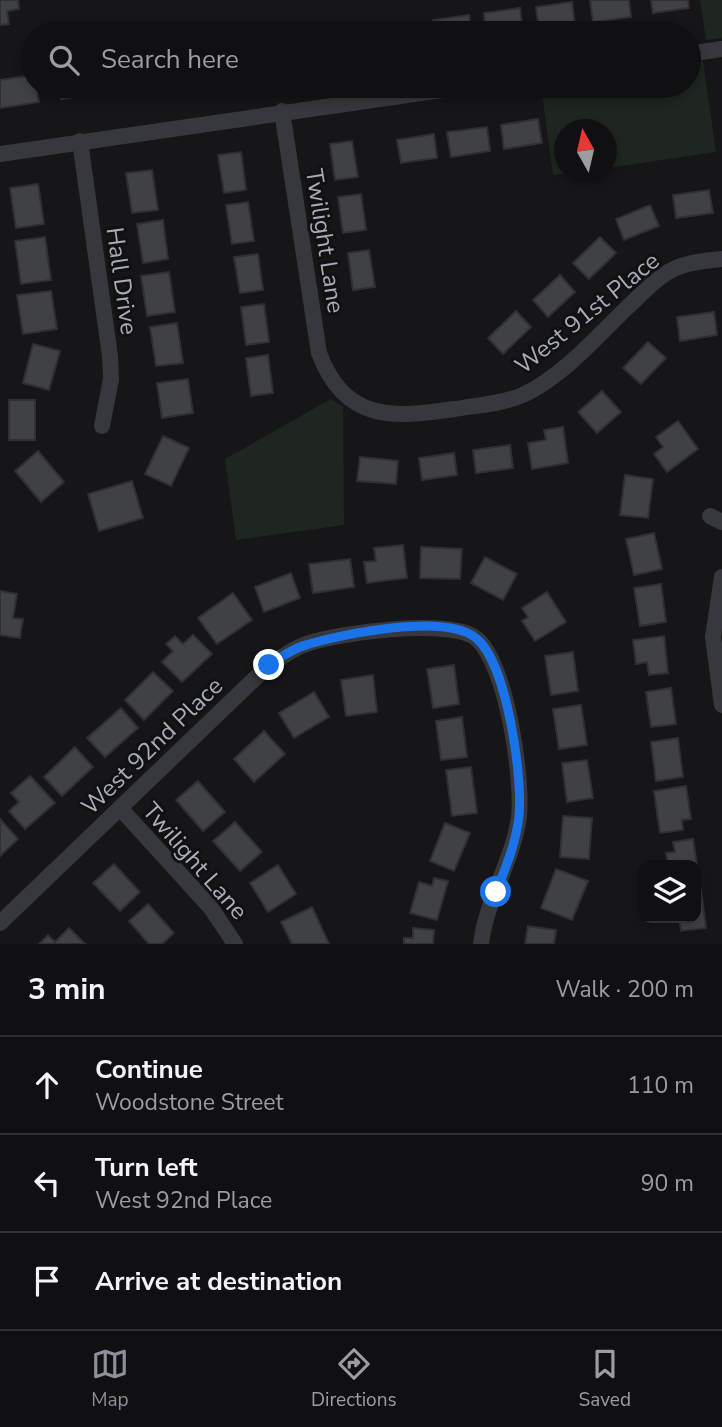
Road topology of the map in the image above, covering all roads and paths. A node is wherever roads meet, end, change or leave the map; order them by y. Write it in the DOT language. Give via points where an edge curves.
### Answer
graph roads {
  1 [pos="722,49"];
  2 [pos="701,52"];
  3 [pos="380,98"];
  4 [pos="282,111"];
  5 [pos="80,141"];
  6 [pos="0,153"];
  7 [pos="722,259"];
  8 [pos="328,376"];
  9 [pos="102,426"];
  10 [pos="722,577"];
  11 [pos="722,705"];
  12 [pos="120,808"];
  13 [pos="0,923"];
  14 [pos="235,944"];
  15 [pos="481,944"];
  1 -- 2 [label="street"];
  3 -- 4 [label="street"];
  4 -- 5 [label="street"];
  4 -- 8 [label="street, Twilight Lane" via="319,353"];
  5 -- 6 [label="street"];
  5 -- 9 [label="street, Hall Drive" via="110,356 111,379"];
  7 -- 8 [label="street, West 91st Place" via="670,270 554,374 504,401 395,416 354,403"];
  10 -- 11 [label="street" via="713,637"];
  12 -- 13 [label="street, West 92nd Place"];
  12 -- 14 [label="street, Twilight Lane" via="211,908"];
  12 -- 15 [label="street, West 92nd Place" via="269,665 303,645 423,626 452,628 477,638 496,665 520,789 513,849"];
}
